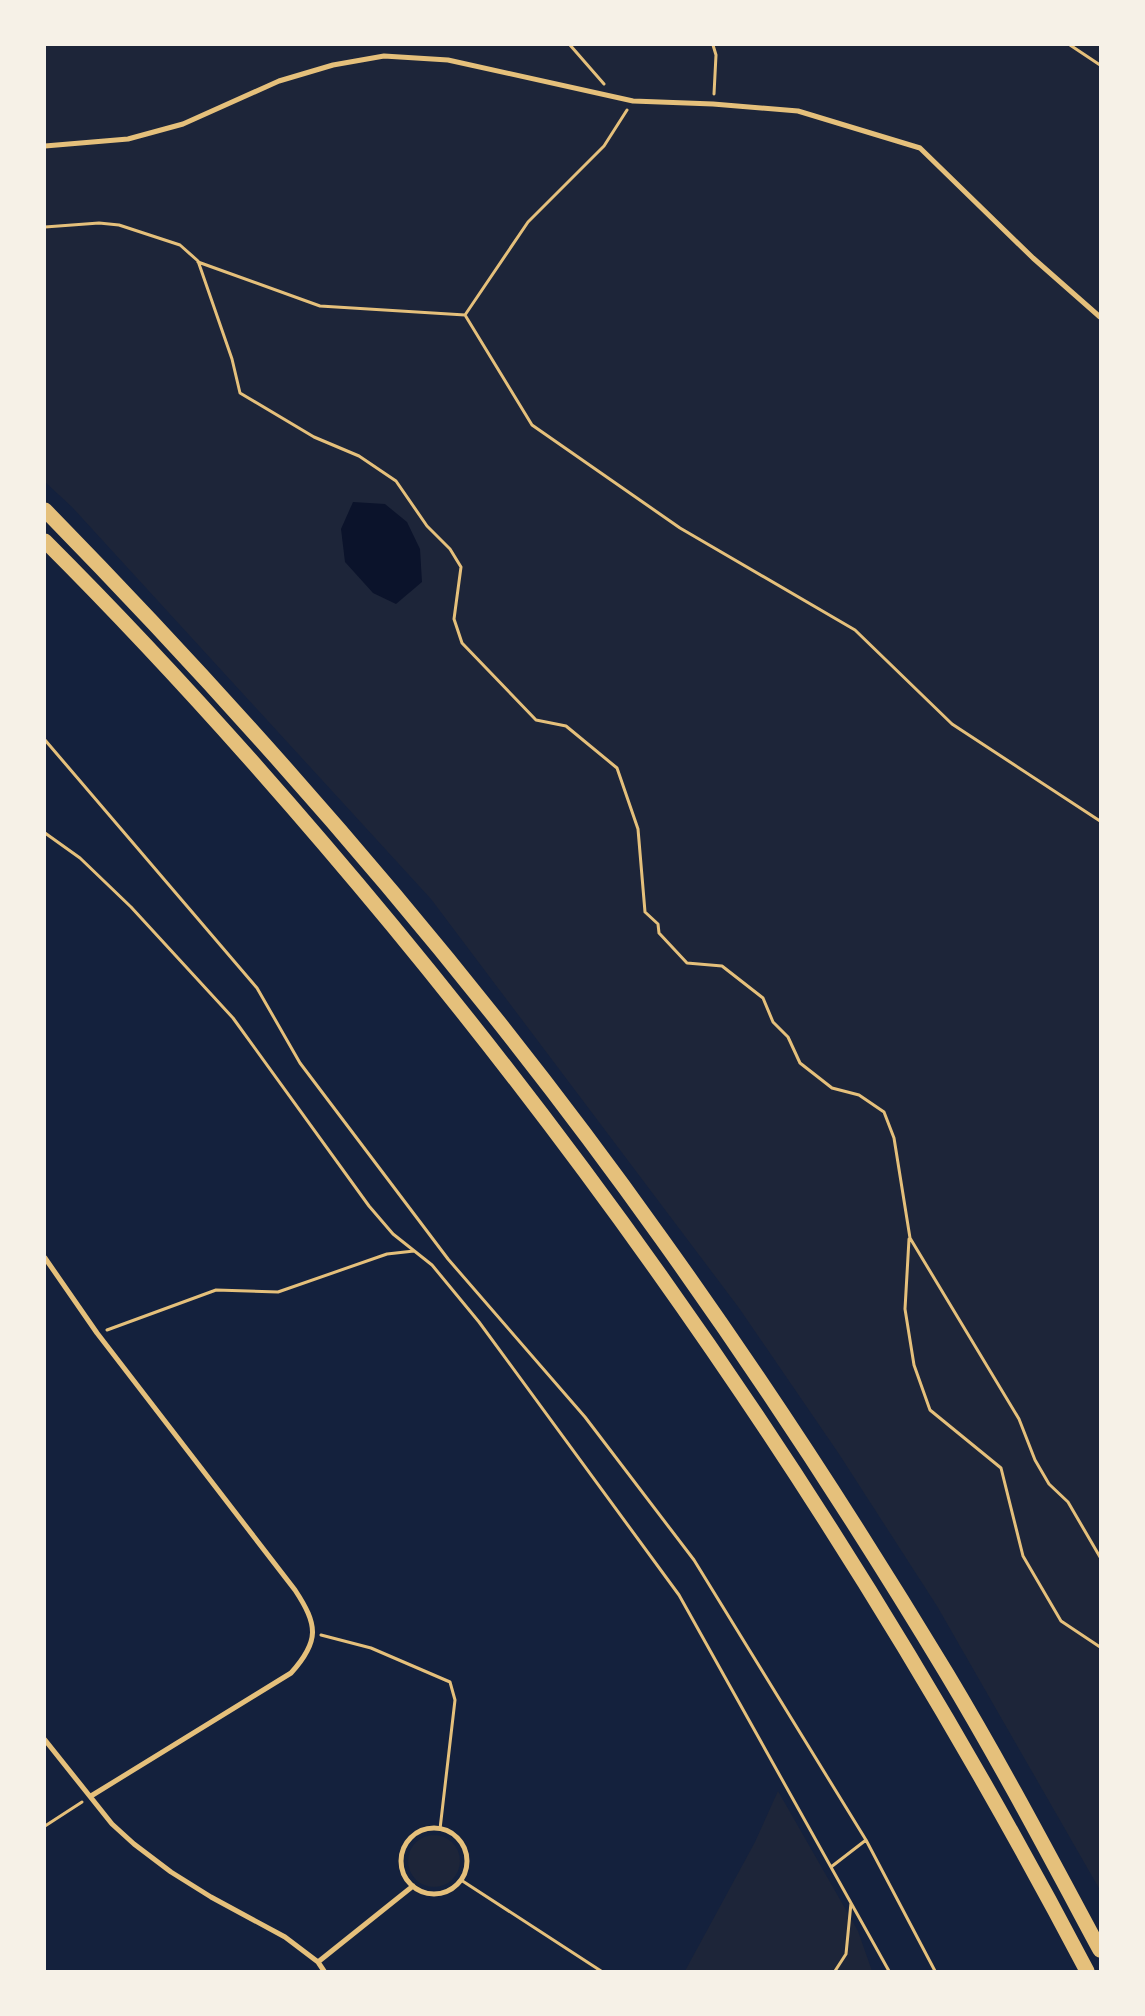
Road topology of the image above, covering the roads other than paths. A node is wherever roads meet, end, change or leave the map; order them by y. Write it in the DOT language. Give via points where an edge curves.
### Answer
graph roads {
  1 [pos="45,146"];
  2 [pos="1100,317"];
  3 [pos="45,510"];
  4 [pos="45,541"];
  5 [pos="45,1258"];
  6 [pos="45,1740"];
  7 [pos="91,1796"];
  8 [pos="413,1886"];
  9 [pos="1100,1950"];
  10 [pos="318,1962"];
  11 [pos="324,1971"];
  12 [pos="1087,1971"];
  1 -- 2 [label="street" via="128,139 183,124 279,81 384,56 448,60 633,102 798,111 920,148 1033,258"];
  3 -- 9 [label="highway" via="236,712 358,851 476,993 659,1235 747,1360 876,1559 1034,1826"];
  4 -- 12 [label="highway" via="206,711 331,852 564,1142 667,1283 766,1428 908,1651"];
  5 -- 7 [label="street" via="97,1333 295,1590 310,1615 313,1633 311,1646 291,1673"];
  6 -- 7 [label="street"];
  7 -- 10 [label="street" via="112,1824 171,1872 285,1937"];
  8 -- 8 [label="street" via="403,1869 402,1858 412,1838 432,1828 454,1835 464,1848 467,1865 460,1880 452,1888 436,1894"];
  8 -- 10 [label="street"];
  10 -- 11 [label="street"];
}
